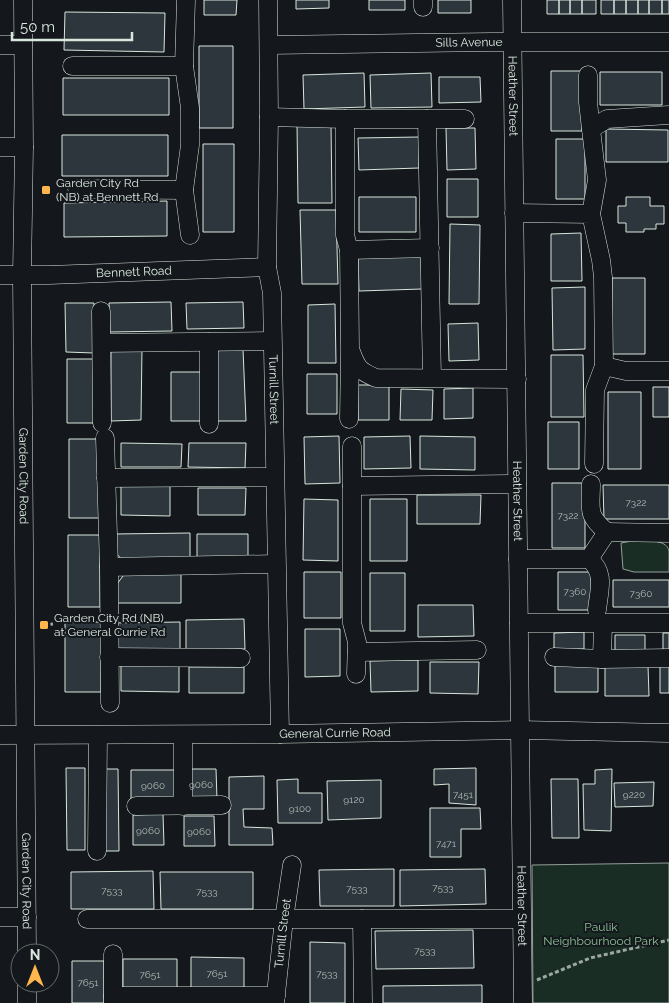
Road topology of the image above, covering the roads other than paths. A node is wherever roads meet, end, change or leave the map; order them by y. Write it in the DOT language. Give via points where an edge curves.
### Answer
graph roads {
  1 [pos="23,0"];
  2 [pos="186,0"];
  3 [pos="268,0"];
  4 [pos="512,0"];
  5 [pos="513,42"];
  6 [pos="669,42"];
  7 [pos="0,44"];
  8 [pos="23,44"];
  9 [pos="268,45"];
  10 [pos="72,66"];
  11 [pos="184,66"];
  12 [pos="588,75"];
  13 [pos="669,115"];
  14 [pos="269,118"];
  15 [pos="345,119"];
  16 [pos="427,119"];
  17 [pos="465,119"];
  18 [pos="591,129"];
  19 [pos="0,147"];
  20 [pos="24,147"];
  21 [pos="77,189"];
  22 [pos="184,190"];
  23 [pos="514,213"];
  24 [pos="591,214"];
  25 [pos="190,235"];
  26 [pos="430,248"];
  27 [pos="349,250"];
  28 [pos="267,268"];
  29 [pos="0,275"];
  30 [pos="22,275"];
  31 [pos="101,311"];
  32 [pos="209,342"];
  33 [pos="272,342"];
  34 [pos="102,343"];
  35 [pos="350,349"];
  36 [pos="604,366"];
  37 [pos="669,371"];
  38 [pos="432,378"];
  39 [pos="517,378"];
  40 [pos="349,419"];
  41 [pos="209,424"];
  42 [pos="352,446"];
  43 [pos="594,464"];
  44 [pos="274,477"];
  45 [pos="106,478"];
  46 [pos="517,484"];
  47 [pos="591,484"];
  48 [pos="352,486"];
  49 [pos="607,532"];
  50 [pos="669,533"];
  51 [pos="518,559"];
  52 [pos="589,559"];
  53 [pos="276,564"];
  54 [pos="109,567"];
  55 [pos="600,616"];
  56 [pos="519,623"];
  57 [pos="669,623"];
  58 [pos="477,650"];
  59 [pos="357,652"];
  60 [pos="109,657"];
  61 [pos="554,657"];
  62 [pos="241,658"];
  63 [pos="669,658"];
  64 [pos="602,659"];
  65 [pos="356,674"];
  66 [pos="110,703"];
  67 [pos="520,730"];
  68 [pos="669,733"];
  69 [pos="183,734"];
  70 [pos="280,734"];
  71 [pos="0,735"];
  72 [pos="25,735"];
  73 [pos="98,735"];
  74 [pos="222,805"];
  75 [pos="136,806"];
  76 [pos="183,806"];
  77 [pos="97,851"];
  78 [pos="292,865"];
  79 [pos="0,917"];
  80 [pos="27,917"];
  81 [pos="88,918"];
  82 [pos="284,919"];
  83 [pos="362,919"];
  84 [pos="521,919"];
  85 [pos="27,943"];
  86 [pos="113,954"];
  87 [pos="523,994"];
  88 [pos="275,999"];
  89 [pos="113,1000"];
  90 [pos="363,1003"];
  1 -- 8 [label="street, Garden City Road"];
  2 -- 11 [label="street"];
  3 -- 9 [label="street, Turnill Street"];
  4 -- 5 [label="street, Heather Street"];
  5 -- 6 [label="street, Sills Avenue"];
  5 -- 9 [label="street, Sills Avenue"];
  5 -- 23 [label="street, Heather Street"];
  7 -- 8 [label="street"];
  8 -- 20 [label="street, Garden City Road"];
  9 -- 14 [label="street, Turnill Street"];
  10 -- 11 [label="street"];
  11 -- 22 [label="street" via="190,108 190,145"];
  12 -- 18 [label="street"];
  13 -- 18 [label="street" via="607,119"];
  14 -- 15 [label="street"];
  14 -- 28 [label="street, Turnill Street"];
  15 -- 16 [label="street"];
  15 -- 27 [label="street" via="345,235"];
  16 -- 17 [label="street"];
  16 -- 26 [label="street"];
  18 -- 24 [label="street" via="597,180"];
  19 -- 20 [label="street"];
  20 -- 30 [label="street, Garden City Road"];
  21 -- 22 [label="street"];
  22 -- 25 [label="street"];
  23 -- 24 [label="street"];
  23 -- 39 [label="street, Heather Street"];
  24 -- 36 [label="street" via="603,277"];
  26 -- 27 [label="street"];
  26 -- 38 [label="street"];
  27 -- 35 [label="street"];
  28 -- 30 [label="street, Bennett Road"];
  28 -- 33 [label="street, Turnill Street" via="272,293"];
  29 -- 30 [label="street, Bennett Road"];
  30 -- 72 [label="street, Garden City Road"];
  31 -- 34 [label="street"];
  32 -- 33 [label="street"];
  32 -- 34 [label="street"];
  32 -- 41 [label="street"];
  33 -- 44 [label="street, Turnill Street"];
  34 -- 45 [label="street"];
  35 -- 38 [label="street" via="355,364 362,372 376,378"];
  35 -- 40 [label="street"];
  36 -- 37 [label="street" via="626,371"];
  36 -- 43 [label="street" via="595,390"];
  38 -- 39 [label="street"];
  39 -- 46 [label="street, Heather Street"];
  42 -- 48 [label="street"];
  44 -- 45 [label="street"];
  44 -- 53 [label="street, Turnill Street"];
  45 -- 54 [label="street"];
  46 -- 48 [label="street"];
  46 -- 51 [label="street, Heather Street"];
  47 -- 49 [label="street" via="591,512"];
  48 -- 59 [label="street" via="352,624"];
  49 -- 50 [label="street"];
  49 -- 52 [label="street"];
  51 -- 52 [label="street"];
  51 -- 56 [label="street, Heather Street"];
  52 -- 55 [label="street" via="599,570"];
  53 -- 54 [label="street"];
  53 -- 70 [label="street, Turnill Street"];
  54 -- 60 [label="street"];
  55 -- 56 [label="street"];
  55 -- 57 [label="street"];
  55 -- 64 [label="street"];
  56 -- 67 [label="street, Heather Street"];
  58 -- 59 [label="street"];
  59 -- 65 [label="street"];
  60 -- 62 [label="street"];
  60 -- 66 [label="street"];
  61 -- 64 [label="street"];
  63 -- 64 [label="street"];
  67 -- 68 [label="street, General Currie Road"];
  67 -- 70 [label="street, General Currie Road"];
  67 -- 84 [label="street, Heather Street"];
  69 -- 70 [label="street, General Currie Road"];
  69 -- 73 [label="street, General Currie Road"];
  69 -- 76 [label="street"];
  71 -- 72 [label="street, General Currie Road"];
  72 -- 73 [label="street, General Currie Road"];
  72 -- 80 [label="street, Garden City Road"];
  73 -- 77 [label="street"];
  74 -- 76 [label="street"];
  75 -- 76 [label="street"];
  78 -- 82 [label="street, Turnill Street"];
  79 -- 80 [label="street"];
  80 -- 85 [label="street, Garden City Road"];
  81 -- 82 [label="street"];
  82 -- 83 [label="street"];
  82 -- 88 [label="street, Turnill Street"];
  83 -- 84 [label="street"];
  83 -- 90 [label="street"];
  84 -- 87 [label="street, Heather Street"];
  86 -- 89 [label="street"];
  88 -- 89 [label="street"];
}
